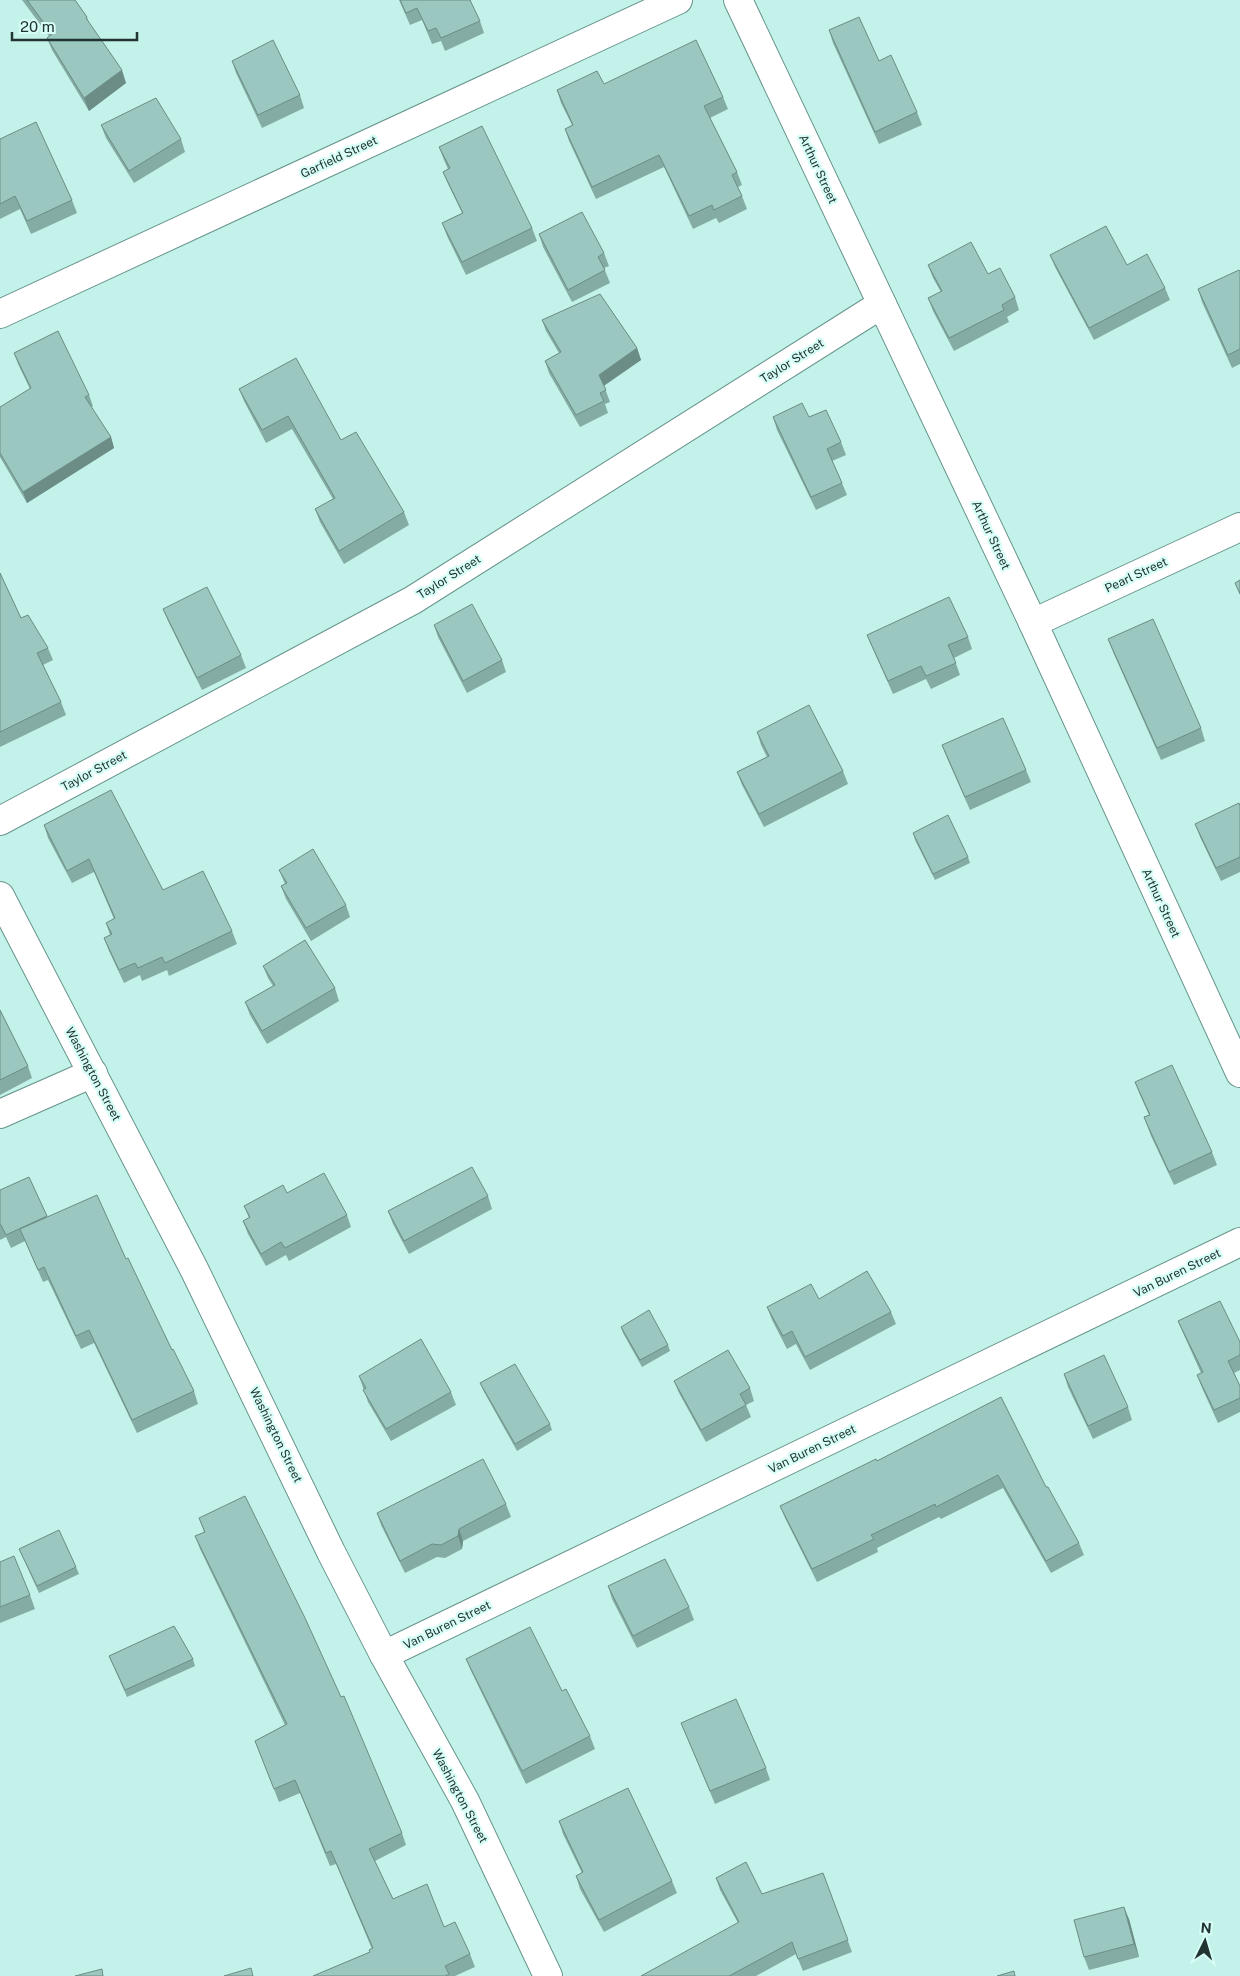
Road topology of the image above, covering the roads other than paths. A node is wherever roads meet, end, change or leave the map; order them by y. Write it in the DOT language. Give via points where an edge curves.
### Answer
graph roads {
  1 [pos="678,0"];
  2 [pos="738,0"];
  3 [pos="882,304"];
  4 [pos="0,314"];
  5 [pos="1240,527"];
  6 [pos="1032,623"];
  7 [pos="0,821"];
  8 [pos="0,896"];
  9 [pos="93,1073"];
  10 [pos="1240,1073"];
  11 [pos="0,1114"];
  12 [pos="1240,1242"];
  13 [pos="384,1655"];
  14 [pos="548,1976"];
  1 -- 4 [label="street, Garfield Street"];
  2 -- 3 [label="street, Arthur Street"];
  3 -- 6 [label="street, Arthur Street"];
  3 -- 7 [label="street, Taylor Street" via="413,600"];
  5 -- 6 [label="street, Pearl Street"];
  6 -- 10 [label="street, Arthur Street"];
  8 -- 9 [label="street, Washington Street"];
  9 -- 11 [label="street"];
  9 -- 13 [label="street, Washington Street" via="227,1334"];
  12 -- 13 [label="street, Van Buren Street"];
  13 -- 14 [label="street, Washington Street" via="465,1802"];
}
